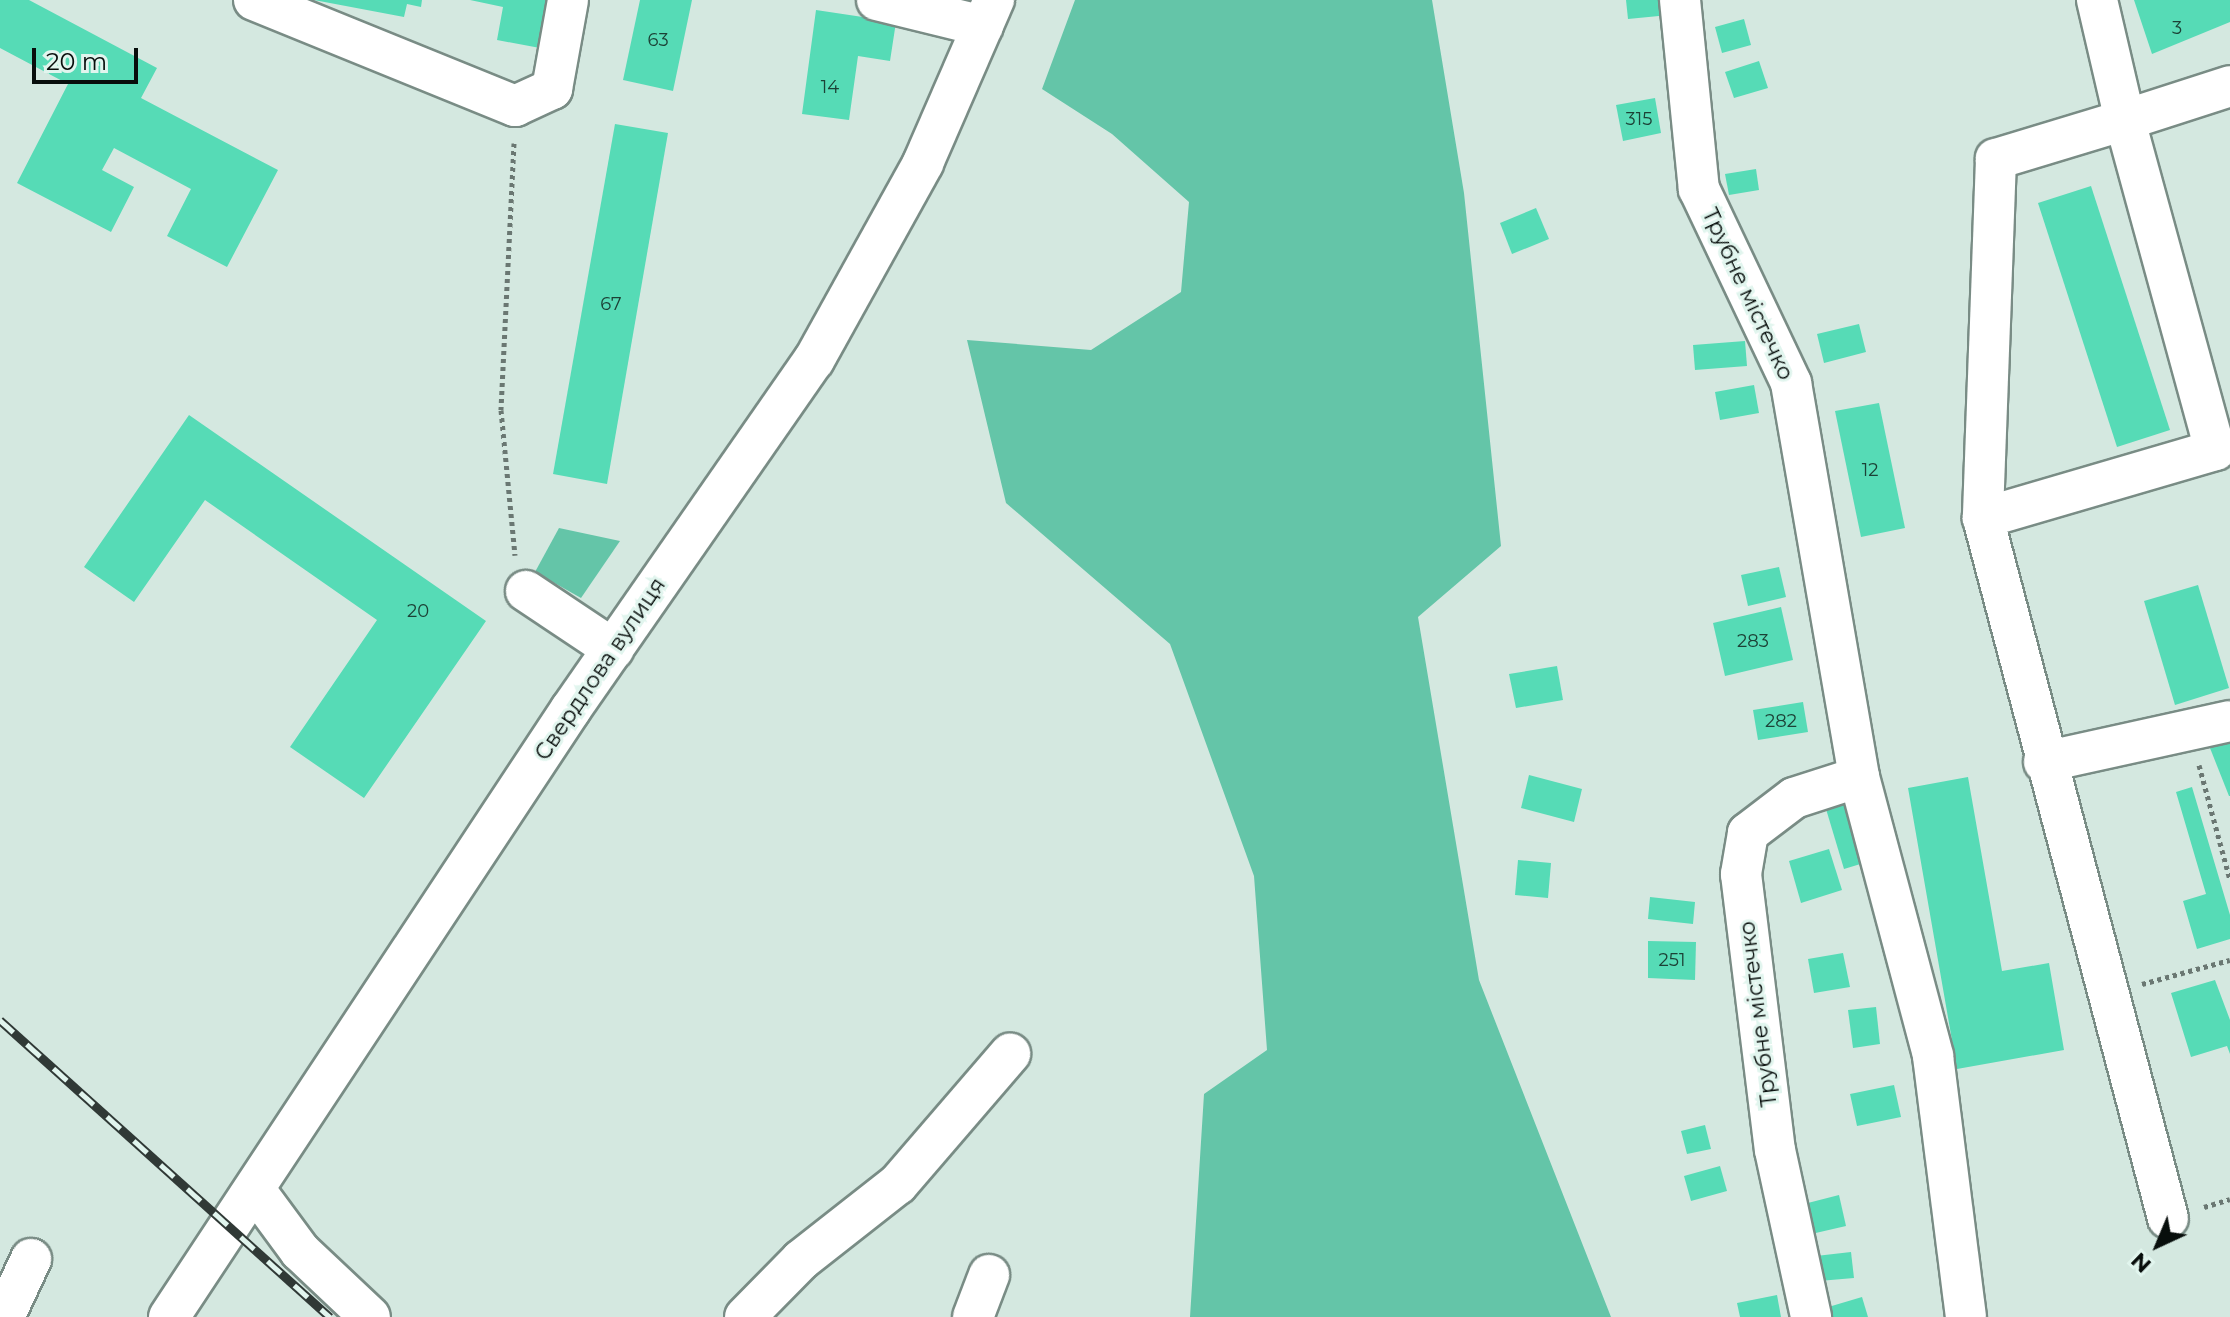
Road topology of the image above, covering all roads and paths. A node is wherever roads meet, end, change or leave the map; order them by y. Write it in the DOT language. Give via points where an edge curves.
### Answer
graph roads {
  1 [pos="254,0"];
  2 [pos="568,0"];
  3 [pos="877,0"];
  4 [pos="1680,0"];
  5 [pos="2097,0"];
  6 [pos="989,13"];
  7 [pos="2230,86"];
  8 [pos="515,106"];
  9 [pos="2125,120"];
  10 [pos="1983,518"];
  11 [pos="526,591"];
  12 [pos="613,649"];
  13 [pos="2230,721"];
  14 [pos="2191,733"];
  15 [pos="2044,762"];
  16 [pos="1859,777"];
  17 [pos="2230,880"];
  18 [pos="2230,960"];
  19 [pos="2104,994"];
  20 [pos="1010,1054"];
  21 [pos="255,1190"];
  22 [pos="2168,1218"];
  23 [pos="31,1259"];
  24 [pos="989,1275"];
  25 [pos="4,1317"];
  26 [pos="169,1317"];
  27 [pos="370,1317"];
  28 [pos="745,1317"];
  29 [pos="973,1317"];
  30 [pos="1811,1317"];
  31 [pos="1966,1317"];
  1 -- 8 [label="street"];
  2 -- 8 [label="street" via="552,89"];
  3 -- 6 [label="street"];
  4 -- 16 [label="street, Трубне містечко" via="1699,189 1791,383"];
  5 -- 9 [label="street"];
  6 -- 12 [label="street, Свердлова вулиця" via="923,163 814,360"];
  7 -- 9 [label="street"];
  8 -- 11 [label="path" via="501,410 508,533"];
  9 -- 10 [label="street" via="1996,159"];
  9 -- 10 [label="street" via="2215,450"];
  10 -- 15 [label="street"];
  11 -- 12 [label="street"];
  12 -- 21 [label="street, Свердлова вулиця"];
  13 -- 14 [label="street"];
  14 -- 15 [label="street"];
  14 -- 17 [label="path"];
  15 -- 19 [label="street"];
  16 -- 30 [label="street, Трубне містечко" via="1794,798 1748,833 1741,874 1775,1150"];
  16 -- 31 [label="street, Трубне містечко" via="1933,1056"];
  18 -- 19 [label="path"];
  19 -- 22 [label="street"];
  20 -- 28 [label="street" via="898,1184 801,1260"];
  21 -- 26 [label="street, Свердлова вулиця"];
  21 -- 27 [label="street" via="300,1251"];
  23 -- 25 [label="street"];
  24 -- 29 [label="street"];
}
